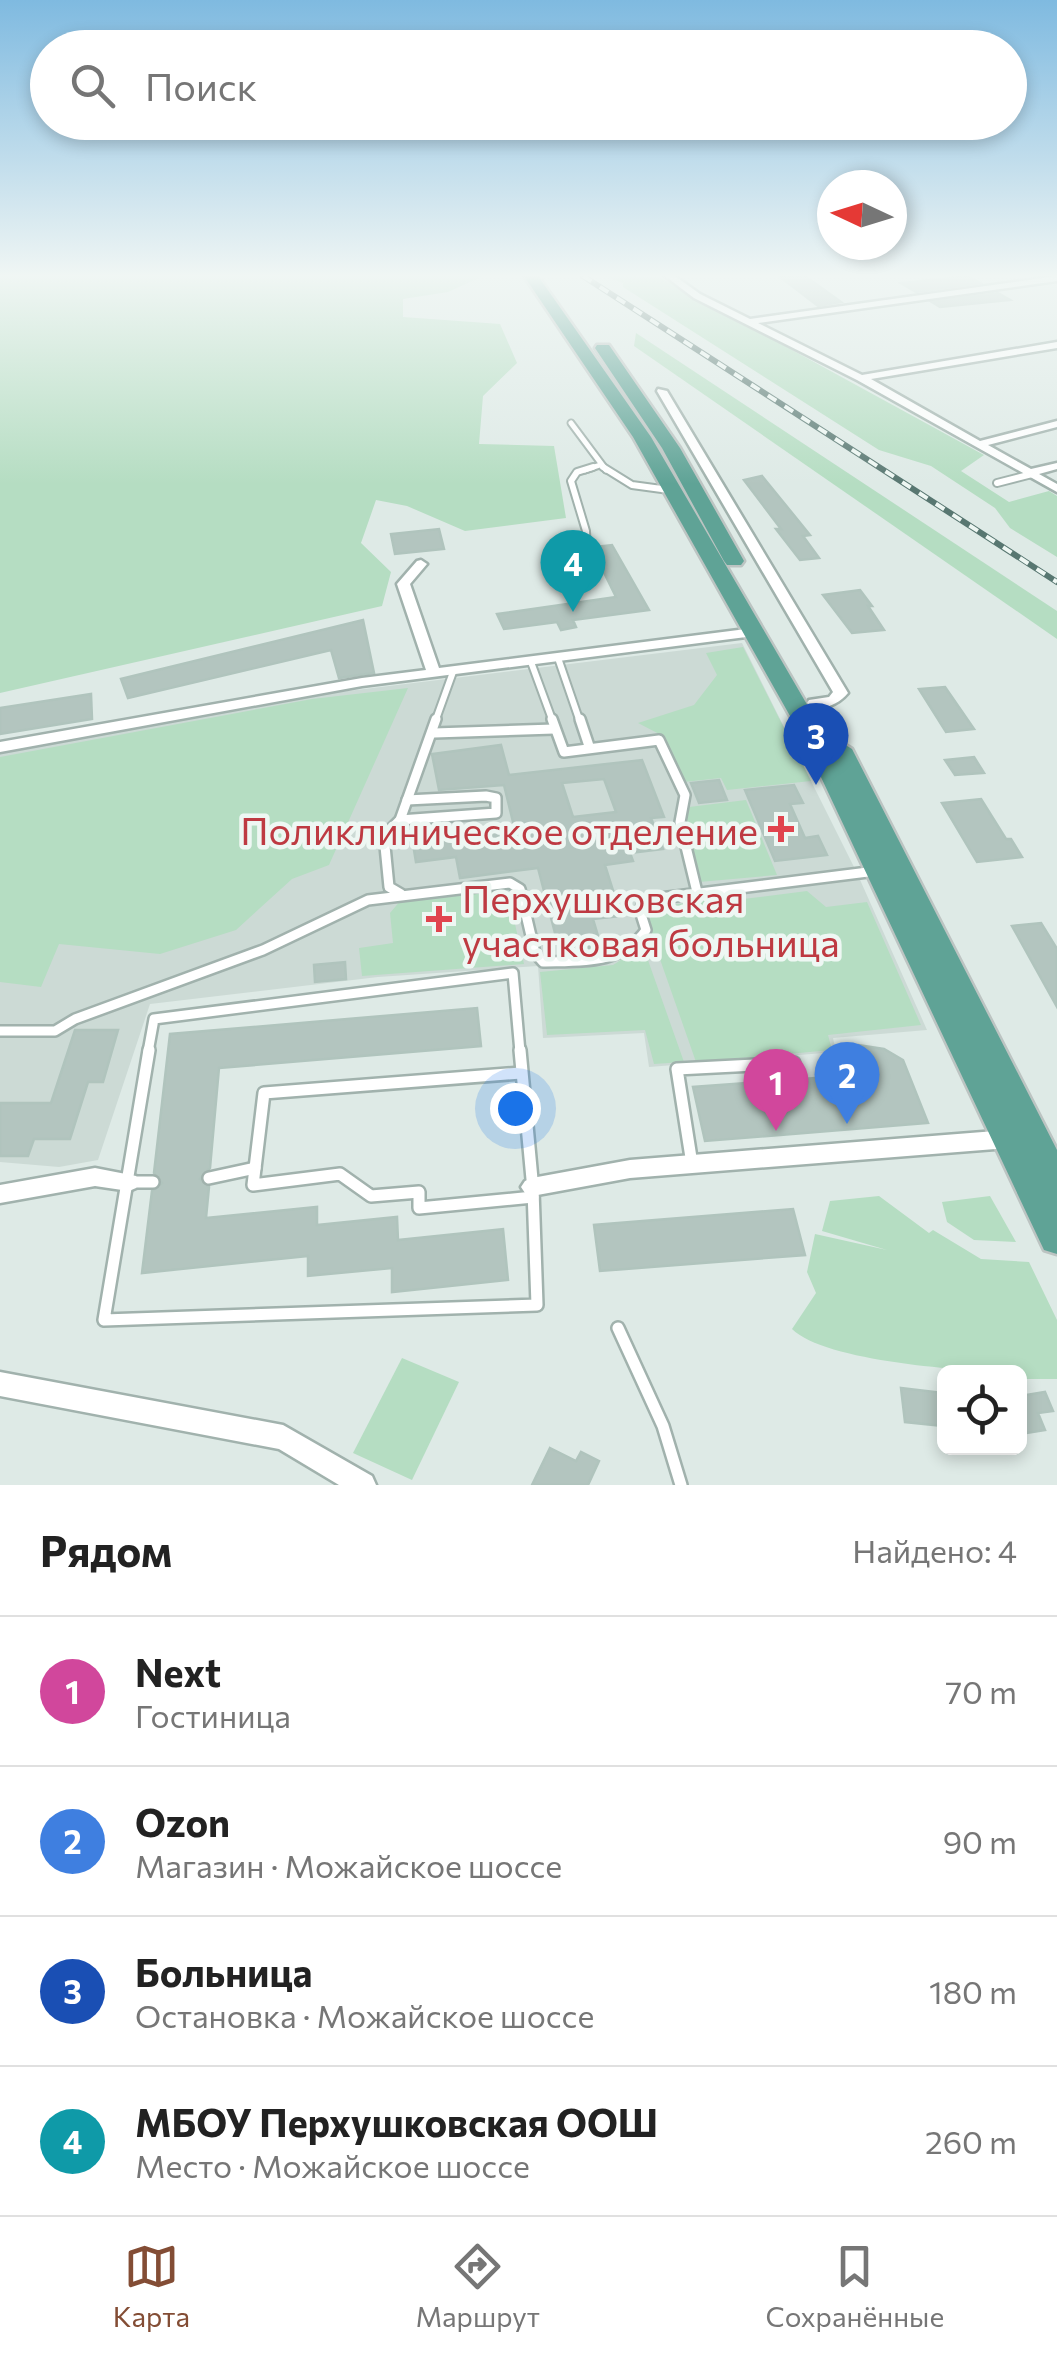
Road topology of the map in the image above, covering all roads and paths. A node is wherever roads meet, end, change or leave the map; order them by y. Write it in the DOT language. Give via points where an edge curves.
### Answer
graph roads {
  1 [pos="580,345"];
  2 [pos="601,345"];
  3 [pos="795,345"];
  4 [pos="1055,345"];
  5 [pos="861,378"];
  6 [pos="662,392"];
  7 [pos="570,423"];
  8 [pos="1057,424"];
  9 [pos="980,444"];
  10 [pos="600,464"];
  11 [pos="1057,466"];
  12 [pos="1031,474"];
  13 [pos="997,483"];
  14 [pos="1057,489"];
  15 [pos="673,490"];
  16 [pos="421,564"];
  17 [pos="588,577"];
  18 [pos="754,632"];
  19 [pos="558,658"];
  20 [pos="531,662"];
  21 [pos="453,672"];
  22 [pos="434,674"];
  23 [pos="814,703"];
  24 [pos="554,729"];
  25 [pos="434,733"];
  26 [pos="590,746"];
  27 [pos="0,747"];
  28 [pos="407,800"];
  29 [pos="400,820"];
  30 [pos="879,871"];
  31 [pos="696,892"];
  32 [pos="400,894"];
  33 [pos="0,1031"];
  34 [pos="794,1063"];
  35 [pos="520,1073"];
  36 [pos="1008,1138"];
  37 [pos="692,1164"];
  38 [pos="254,1168"];
  39 [pos="209,1178"];
  40 [pos="129,1182"];
  41 [pos="153,1182"];
  42 [pos="1057,1185"];
  43 [pos="533,1192"];
  44 [pos="0,1194"];
  45 [pos="1057,1238"];
  46 [pos="618,1328"];
  47 [pos="0,1384"];
  48 [pos="364,1485"];
  49 [pos="681,1485"];
  1 -- 15 [label="main road"];
  2 -- 23 [label="main road" via="672,448"];
  3 -- 5 [label="street"];
  4 -- 5 [label="street"];
  5 -- 9 [label="street"];
  6 -- 23 [label="street" via="841,693"];
  7 -- 10 [label="lane"];
  8 -- 9 [label="street"];
  9 -- 12 [label="street"];
  10 -- 15 [label="lane" via="627,486"];
  10 -- 17 [label="lane" via="571,481 586,531"];
  11 -- 12 [label="street"];
  12 -- 13 [label="lane"];
  12 -- 14 [label="street"];
  15 -- 18 [label="main road"];
  16 -- 22 [label="street" via="403,584"];
  18 -- 19 [label="street"];
  18 -- 30 [label="main road"];
  19 -- 20 [label="street"];
  19 -- 26 [label="lane"];
  20 -- 21 [label="street"];
  20 -- 24 [label="lane"];
  21 -- 22 [label="street"];
  21 -- 25 [label="lane"];
  22 -- 27 [label="street"];
  23 -- 42 [label="main road"];
  24 -- 25 [label="lane"];
  24 -- 26 [label="lane" via="564,752"];
  25 -- 28 [label="lane"];
  26 -- 31 [label="lane" via="659,740 685,795 680,822"];
  28 -- 29 [label="lane"];
  28 -- 29 [label="lane" via="486,796 498,806 496,814 479,817"];
  29 -- 32 [label="lane" via="384,836 389,887"];
  30 -- 31 [label="lane"];
  30 -- 36 [label="main road"];
  31 -- 32 [label="lane" via="644,900 646,930 636,949 616,958 544,962 520,889 510,883"];
  32 -- 33 [label="lane" via="368,900 263,950 55,1031"];
  34 -- 37 [label="lane" via="677,1068"];
  35 -- 38 [label="lane" via="264,1093"];
  35 -- 40 [label="lane" via="513,973 154,1019"];
  35 -- 43 [label="lane"];
  36 -- 37 [label="street"];
  36 -- 45 [label="main road"];
  37 -- 43 [label="street" via="630,1169"];
  38 -- 39 [label="lane"];
  38 -- 43 [label="lane" via="253,1185 340,1174 370,1196 419,1192 419,1208"];
  40 -- 41 [label="lane"];
  40 -- 43 [label="lane" via="104,1320 538,1305"];
  40 -- 44 [label="street" via="96,1177"];
  46 -- 49 [label="lane" via="664,1426"];
  47 -- 48 [label="street" via="283,1437"];
}
